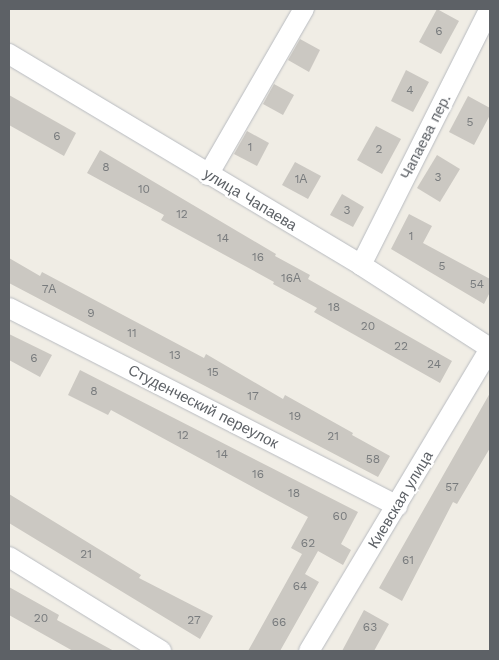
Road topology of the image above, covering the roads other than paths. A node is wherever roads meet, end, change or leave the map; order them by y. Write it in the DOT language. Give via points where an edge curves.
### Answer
graph roads {
  1 [pos="304,9"];
  2 [pos="490,9"];
  3 [pos="9,54"];
  4 [pos="208,175"];
  5 [pos="361,265"];
  6 [pos="9,308"];
  7 [pos="490,348"];
  8 [pos="398,506"];
  9 [pos="9,557"];
  10 [pos="161,651"];
  11 [pos="309,651"];
  1 -- 4 [label="street"];
  2 -- 5 [label="street, Чапаева пер."];
  3 -- 4 [label="street, улица Чапаева"];
  4 -- 5 [label="street, улица Чапаева"];
  5 -- 7 [label="street, улица Чапаева"];
  6 -- 8 [label="street, Студенческий переулок"];
  7 -- 8 [label="street, Киевская улица"];
  8 -- 11 [label="street, Киевская улица"];
  9 -- 10 [label="street"];
}
